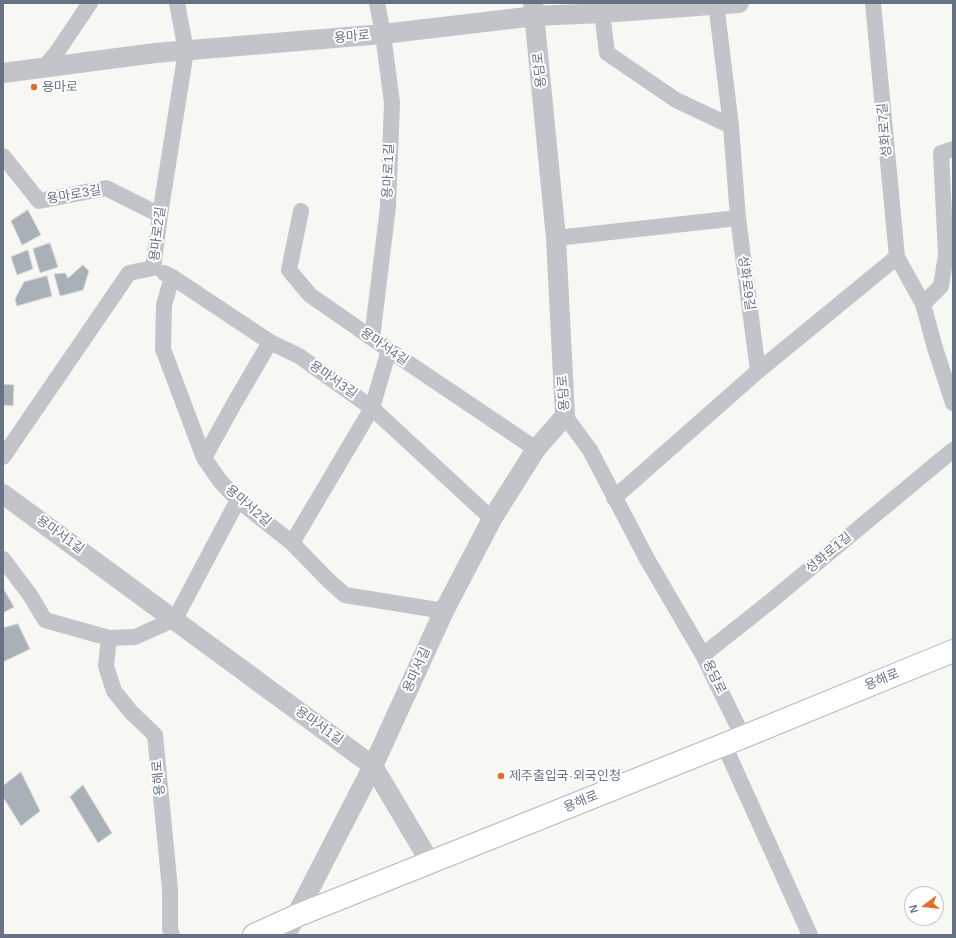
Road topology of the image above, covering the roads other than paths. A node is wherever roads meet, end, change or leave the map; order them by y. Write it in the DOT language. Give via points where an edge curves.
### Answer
graph roads {
  1 [pos="90,3"];
  2 [pos="177,3"];
  3 [pos="377,3"];
  4 [pos="739,3"];
  5 [pos="873,3"];
  6 [pos="716,4"];
  7 [pos="534,9"];
  8 [pos="602,13"];
  9 [pos="382,34"];
  10 [pos="186,51"];
  11 [pos="44,68"];
  12 [pos="3,73"];
  13 [pos="731,126"];
  14 [pos="953,149"];
  15 [pos="3,156"];
  16 [pos="302,211"];
  17 [pos="160,215"];
  18 [pos="738,218"];
  19 [pos="556,238"];
  20 [pos="897,257"];
  21 [pos="154,268"];
  22 [pos="172,277"];
  23 [pos="923,304"];
  24 [pos="372,338"];
  25 [pos="270,342"];
  26 [pos="389,350"];
  27 [pos="758,371"];
  28 [pos="953,403"];
  29 [pos="372,408"];
  30 [pos="565,416"];
  31 [pos="536,449"];
  32 [pos="953,450"];
  33 [pos="3,457"];
  34 [pos="204,458"];
  35 [pos="3,494"];
  36 [pos="614,498"];
  37 [pos="238,500"];
  38 [pos="492,519"];
  39 [pos="292,543"];
  40 [pos="3,559"];
  41 [pos="444,611"];
  42 [pos="175,619"];
  43 [pos="109,638"];
  44 [pos="953,651"];
  45 [pos="703,655"];
  46 [pos="734,741"];
  47 [pos="373,766"];
  48 [pos="430,862"];
  49 [pos="296,916"];
  50 [pos="172,935"];
  51 [pos="254,935"];
  52 [pos="286,935"];
  53 [pos="810,935"];
  1 -- 11 [label="street"];
  2 -- 10 [label="street, 용마로2길"];
  3 -- 9 [label="street, 용마로1길"];
  4 -- 6 [label="street, 용마로"];
  5 -- 20 [label="street, 성화로7길"];
  6 -- 8 [label="street, 용마로"];
  6 -- 13 [label="street, 성화로9길"];
  7 -- 8 [label="street, 용마로"];
  7 -- 9 [label="street, 용마로"];
  7 -- 19 [label="street, 용담로"];
  8 -- 13 [label="street" via="607,53 676,100"];
  9 -- 10 [label="street, 용마로"];
  9 -- 24 [label="street, 용마로1길" via="392,103 388,207"];
  10 -- 11 [label="street, 용마로"];
  10 -- 17 [label="street, 용마로2길"];
  11 -- 12 [label="street, 용마로"];
  13 -- 18 [label="street, 성화로9길"];
  14 -- 23 [label="street" via="941,153 946,256 941,286"];
  15 -- 17 [label="street, 용마로3길" via="39,201 106,188"];
  16 -- 24 [label="street, 용마서4길" via="290,270 310,295"];
  17 -- 21 [label="street, 용마로2길"];
  18 -- 19 [label="street"];
  18 -- 27 [label="street, 성화로9길"];
  19 -- 30 [label="street, 용담로"];
  20 -- 23 [label="street, 성화로7길"];
  20 -- 27 [label="street"];
  21 -- 22 [label="street, 용마서3길"];
  21 -- 33 [label="street, 용마로2길" via="129,272"];
  22 -- 25 [label="street, 용마서3길"];
  22 -- 34 [label="street, 용마서2길" via="164,306 163,349"];
  23 -- 28 [label="street, 성화로7길"];
  24 -- 26 [label="street, 용마서4길"];
  25 -- 29 [label="street, 용마서3길" via="299,356"];
  25 -- 34 [label="street"];
  26 -- 29 [label="street"];
  26 -- 31 [label="street, 용마서4길"];
  27 -- 36 [label="street"];
  29 -- 38 [label="street, 용마서3길"];
  29 -- 39 [label="street"];
  30 -- 31 [label="street, 용마서길"];
  30 -- 36 [label="street, 용담로" via="590,450"];
  31 -- 38 [label="street, 용마서길"];
  32 -- 45 [label="street, 성화로1길"];
  34 -- 37 [label="street, 용마서2길" via="220,481"];
  35 -- 42 [label="street, 용마서1길"];
  36 -- 45 [label="street, 용담로"];
  37 -- 39 [label="street, 용마서2길"];
  37 -- 42 [label="street"];
  38 -- 41 [label="street, 용마서길"];
  39 -- 41 [label="street, 용마서2길" via="345,595"];
  40 -- 43 [label="street" via="45,620"];
  41 -- 47 [label="street, 용마서길"];
  42 -- 43 [label="street" via="134,637"];
  42 -- 47 [label="street, 용마서1길"];
  43 -- 50 [label="street, 용해로" via="106,666 114,691 155,735"];
  44 -- 46 [label="main road, 용해로"];
  45 -- 46 [label="street, 용담로"];
  46 -- 48 [label="main road, 용해로"];
  46 -- 53 [label="street, 용담로"];
  47 -- 48 [label="street, 용마서1길"];
  47 -- 49 [label="street, 용마서길"];
  48 -- 49 [label="main road, 용해로"];
  49 -- 51 [label="main road, 용해로"];
  49 -- 52 [label="street, 용마서길"];
}
